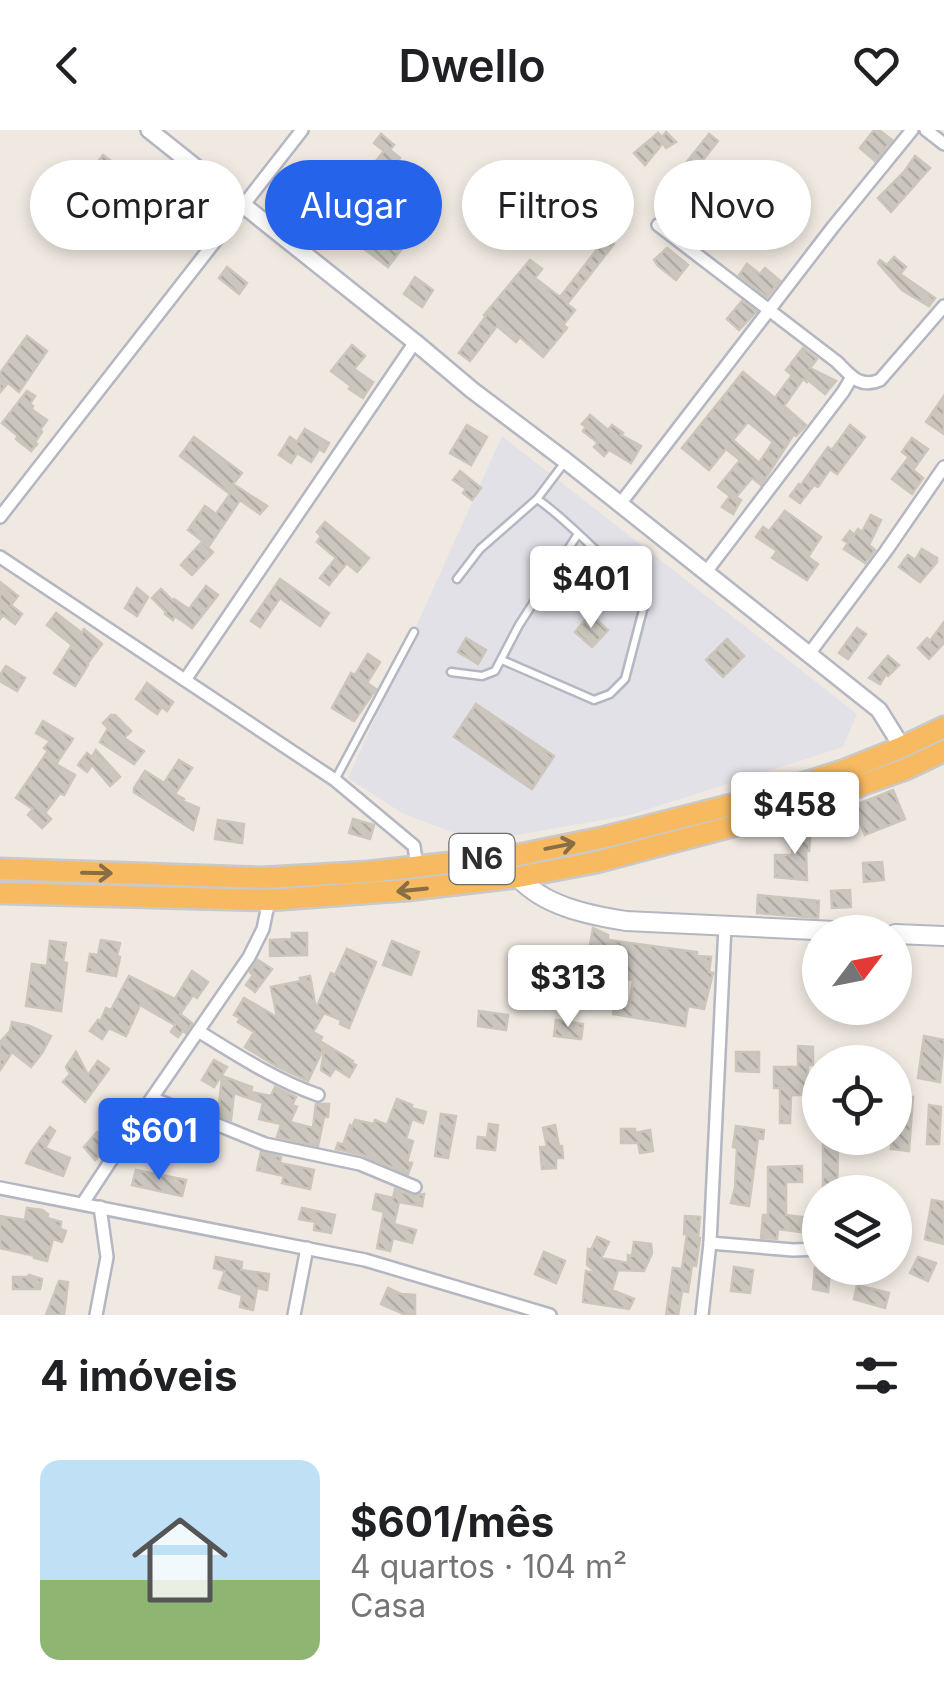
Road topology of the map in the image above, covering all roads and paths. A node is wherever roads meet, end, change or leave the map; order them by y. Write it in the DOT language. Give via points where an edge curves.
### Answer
graph roads {
  1 [pos="149,130"];
  2 [pos="302,130"];
  3 [pos="912,130"];
  4 [pos="926,130"];
  5 [pos="944,144"];
  6 [pos="187,160"];
  7 [pos="245,204"];
  8 [pos="245,206"];
  9 [pos="209,250"];
  10 [pos="689,250"];
  11 [pos="944,306"];
  12 [pos="768,310"];
  13 [pos="416,342"];
  14 [pos="852,377"];
  15 [pos="566,461"];
  16 [pos="944,466"];
  17 [pos="537,499"];
  18 [pos="620,504"];
  19 [pos="0,517"];
  20 [pos="578,534"];
  21 [pos="0,557"];
  22 [pos="706,572"];
  23 [pos="457,579"];
  24 [pos="414,632"];
  25 [pos="809,654"];
  26 [pos="502,660"];
  27 [pos="452,672"];
  28 [pos="186,680"];
  29 [pos="944,728"];
  30 [pos="902,747"];
  31 [pos="944,751"];
  32 [pos="335,780"];
  33 [pos="417,867"];
  34 [pos="0,870"];
  35 [pos="518,876"];
  36 [pos="0,893"];
  37 [pos="269,900"];
  38 [pos="724,926"];
  39 [pos="802,930"];
  40 [pos="912,935"];
  41 [pos="944,936"];
  42 [pos="198,1031"];
  43 [pos="318,1095"];
  44 [pos="152,1098"];
  45 [pos="415,1187"];
  46 [pos="0,1188"];
  47 [pos="83,1202"];
  48 [pos="100,1207"];
  49 [pos="710,1243"];
  50 [pos="307,1248"];
  51 [pos="802,1250"];
  52 [pos="96,1315"];
  53 [pos="294,1315"];
  54 [pos="550,1315"];
  55 [pos="702,1315"];
  1 -- 6 [label="street"];
  2 -- 7 [label="street"];
  3 -- 12 [label="street"];
  4 -- 5 [label="street"];
  8 -- 13 [label="street"];
  9 -- 19 [label="street"];
  10 -- 12 [label="street"];
  11 -- 14 [label="street" via="880,380 869,384"];
  12 -- 14 [label="street"];
  12 -- 18 [label="street"];
  13 -- 15 [label="street"];
  13 -- 28 [label="street"];
  14 -- 22 [label="street"];
  15 -- 17 [label="lane"];
  15 -- 18 [label="street"];
  16 -- 25 [label="street"];
  17 -- 20 [label="lane"];
  17 -- 23 [label="lane" via="480,548"];
  18 -- 22 [label="street"];
  20 -- 26 [label="lane"];
  20 -- 26 [label="lane" via="642,598 625,678 594,700"];
  21 -- 28 [label="street"];
  22 -- 25 [label="street"];
  24 -- 32 [label="lane"];
  25 -- 30 [label="street" via="879,710"];
  26 -- 27 [label="lane" via="482,676"];
  28 -- 32 [label="street"];
  29 -- 30 [label="highway, N6"];
  33 -- 30 [label="highway, N6, one-way" via="601,838 754,799"];
  31 -- 35 [label="highway, N6" via="786,812"];
  32 -- 33 [label="street" via="414,846"];
  34 -- 33 [label="highway, N6, one-way" via="262,878"];
  35 -- 37 [label="highway, N6, one-way"];
  35 -- 38 [label="main road" via="531,892 588,915"];
  36 -- 37 [label="highway, N6"];
  37 -- 42 [label="street" via="250,957"];
  38 -- 39 [label="main road"];
  38 -- 49 [label="street"];
  40 -- 41 [label="main road"];
  42 -- 43 [label="street"];
  42 -- 44 [label="street"];
  44 -- 45 [label="street" via="265,1144 360,1164"];
  44 -- 47 [label="street"];
  46 -- 47 [label="street"];
  47 -- 48 [label="street"];
  48 -- 50 [label="street"];
  48 -- 52 [label="street" via="107,1257"];
  49 -- 51 [label="street"];
  49 -- 55 [label="street"];
  50 -- 53 [label="street"];
  50 -- 54 [label="street"];
}
